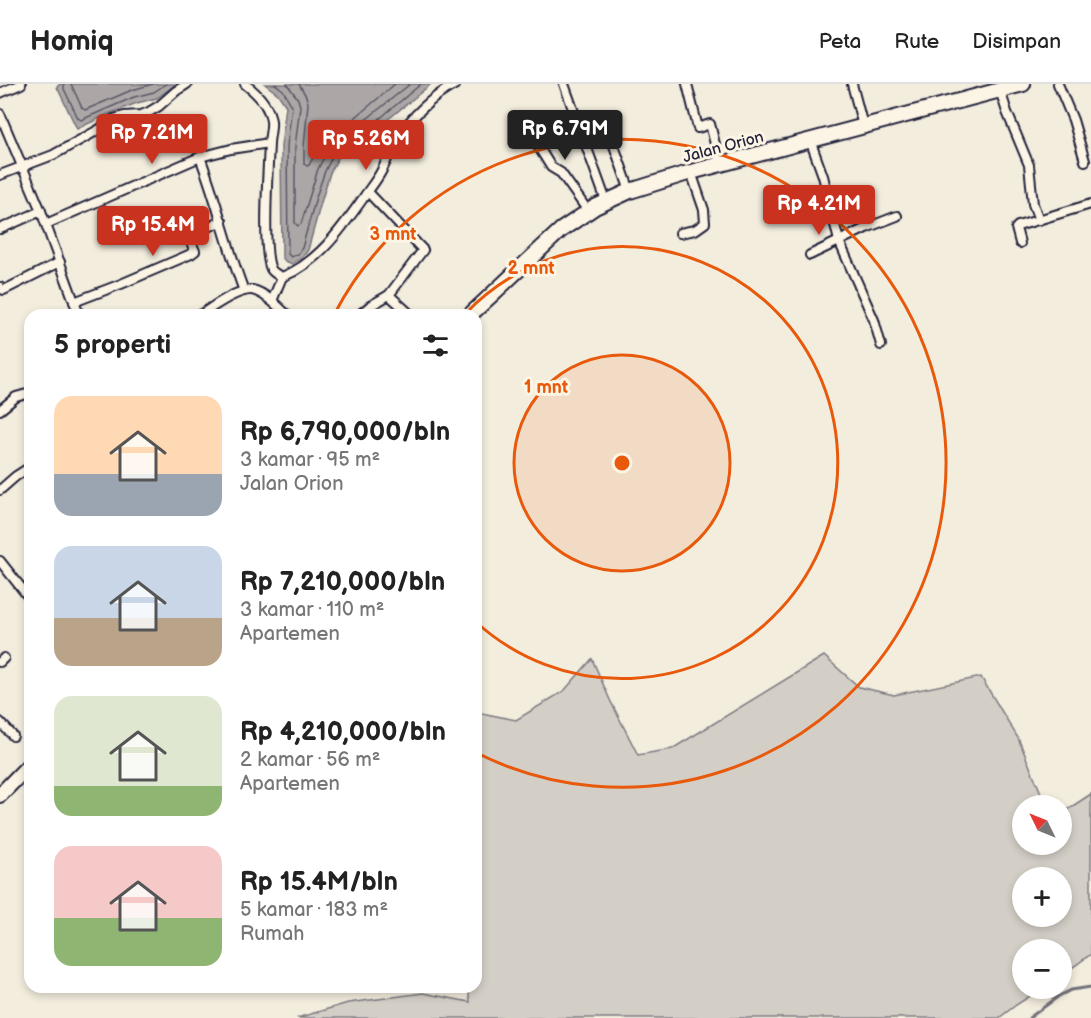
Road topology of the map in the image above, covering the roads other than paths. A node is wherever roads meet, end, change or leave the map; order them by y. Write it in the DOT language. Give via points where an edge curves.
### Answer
graph roads {
  1 [pos="21,84"];
  2 [pos="188,84"];
  3 [pos="245,84"];
  4 [pos="456,84"];
  5 [pos="564,84"];
  6 [pos="687,84"];
  7 [pos="852,84"];
  8 [pos="1023,84"];
  9 [pos="1058,84"];
  10 [pos="999,87"];
  11 [pos="0,93"];
  12 [pos="0,114"];
  13 [pos="606,123"];
  14 [pos="863,126"];
  15 [pos="810,140"];
  16 [pos="269,143"];
  17 [pos="538,146"];
  18 [pos="200,158"];
  19 [pos="1084,161"];
  20 [pos="720,164"];
  21 [pos="22,166"];
  22 [pos="691,172"];
  23 [pos="0,175"];
  24 [pos="630,191"];
  25 [pos="368,192"];
  26 [pos="606,201"];
  27 [pos="1091,204"];
  28 [pos="41,211"];
  29 [pos="588,211"];
  30 [pos="897,216"];
  31 [pos="1039,220"];
  32 [pos="222,221"];
  33 [pos="46,224"];
  34 [pos="0,229"];
  35 [pos="680,233"];
  36 [pos="839,241"];
  37 [pos="1020,243"];
  38 [pos="810,255"];
  39 [pos="60,262"];
  40 [pos="282,277"];
  41 [pos="0,287"];
  42 [pos="244,291"];
  43 [pos="388,295"];
  44 [pos="273,301"];
  45 [pos="74,302"];
  46 [pos="77,309"];
  47 [pos="210,309"];
  48 [pos="281,309"];
  49 [pos="366,309"];
  50 [pos="404,309"];
  51 [pos="476,309"];
  52 [pos="880,345"];
  53 [pos="24,395"];
  54 [pos="0,410"];
  55 [pos="24,471"];
  56 [pos="0,490"];
  57 [pos="0,561"];
  58 [pos="24,589"];
  59 [pos="0,722"];
  60 [pos="13,736"];
  61 [pos="24,770"];
  62 [pos="0,795"];
  1 -- 11 [label="street"];
  2 -- 21 [label="street" via="149,112 114,119 53,155"];
  3 -- 16 [label="street" via="267,108 271,122"];
  4 -- 25 [label="street" via="442,91 403,131"];
  5 -- 26 [label="street"];
  6 -- 20 [label="street" via="698,128 710,124"];
  7 -- 14 [label="street"];
  8 -- 10 [label="highway, Jalan Orion"];
  9 -- 19 [label="street"];
  10 -- 14 [label="highway, Jalan Orion"];
  10 -- 31 [label="street" via="1029,165 1033,204"];
  12 -- 21 [label="street"];
  13 -- 24 [label="street"];
  14 -- 15 [label="highway, Jalan Orion"];
  15 -- 20 [label="highway, Jalan Orion"];
  15 -- 36 [label="street"];
  16 -- 18 [label="street"];
  16 -- 40 [label="street" via="266,242 271,269"];
  17 -- 29 [label="street"];
  18 -- 32 [label="street"];
  18 -- 33 [label="street"];
  20 -- 22 [label="highway, Jalan Orion"];
  21 -- 23 [label="street"];
  21 -- 28 [label="street"];
  22 -- 24 [label="highway, Jalan Orion"];
  22 -- 35 [label="street" via="705,223"];
  24 -- 26 [label="highway, Jalan Orion"];
  25 -- 40 [label="street" via="316,256"];
  25 -- 43 [label="street" via="423,250"];
  26 -- 29 [label="highway, Jalan Orion"];
  27 -- 31 [label="street"];
  28 -- 33 [label="street"];
  28 -- 34 [label="street"];
  29 -- 51 [label="highway, Jalan Orion" via="561,230"];
  30 -- 36 [label="street"];
  31 -- 37 [label="street" via="1016,228"];
  32 -- 42 [label="street"];
  32 -- 45 [label="street" via="188,236 195,251 191,254"];
  33 -- 39 [label="street"];
  36 -- 38 [label="street"];
  36 -- 52 [label="street" via="874,320"];
  39 -- 41 [label="street" via="4,290"];
  39 -- 45 [label="street"];
  40 -- 44 [label="street"];
  42 -- 44 [label="street" via="254,290"];
  42 -- 47 [label="street"];
  43 -- 49 [label="street"];
  43 -- 50 [label="street"];
  44 -- 48 [label="street"];
  45 -- 46 [label="street"];
  53 -- 54 [label="street"];
  55 -- 56 [label="street"];
  57 -- 58 [label="street"];
  59 -- 60 [label="street"];
  61 -- 62 [label="highway"];
}
